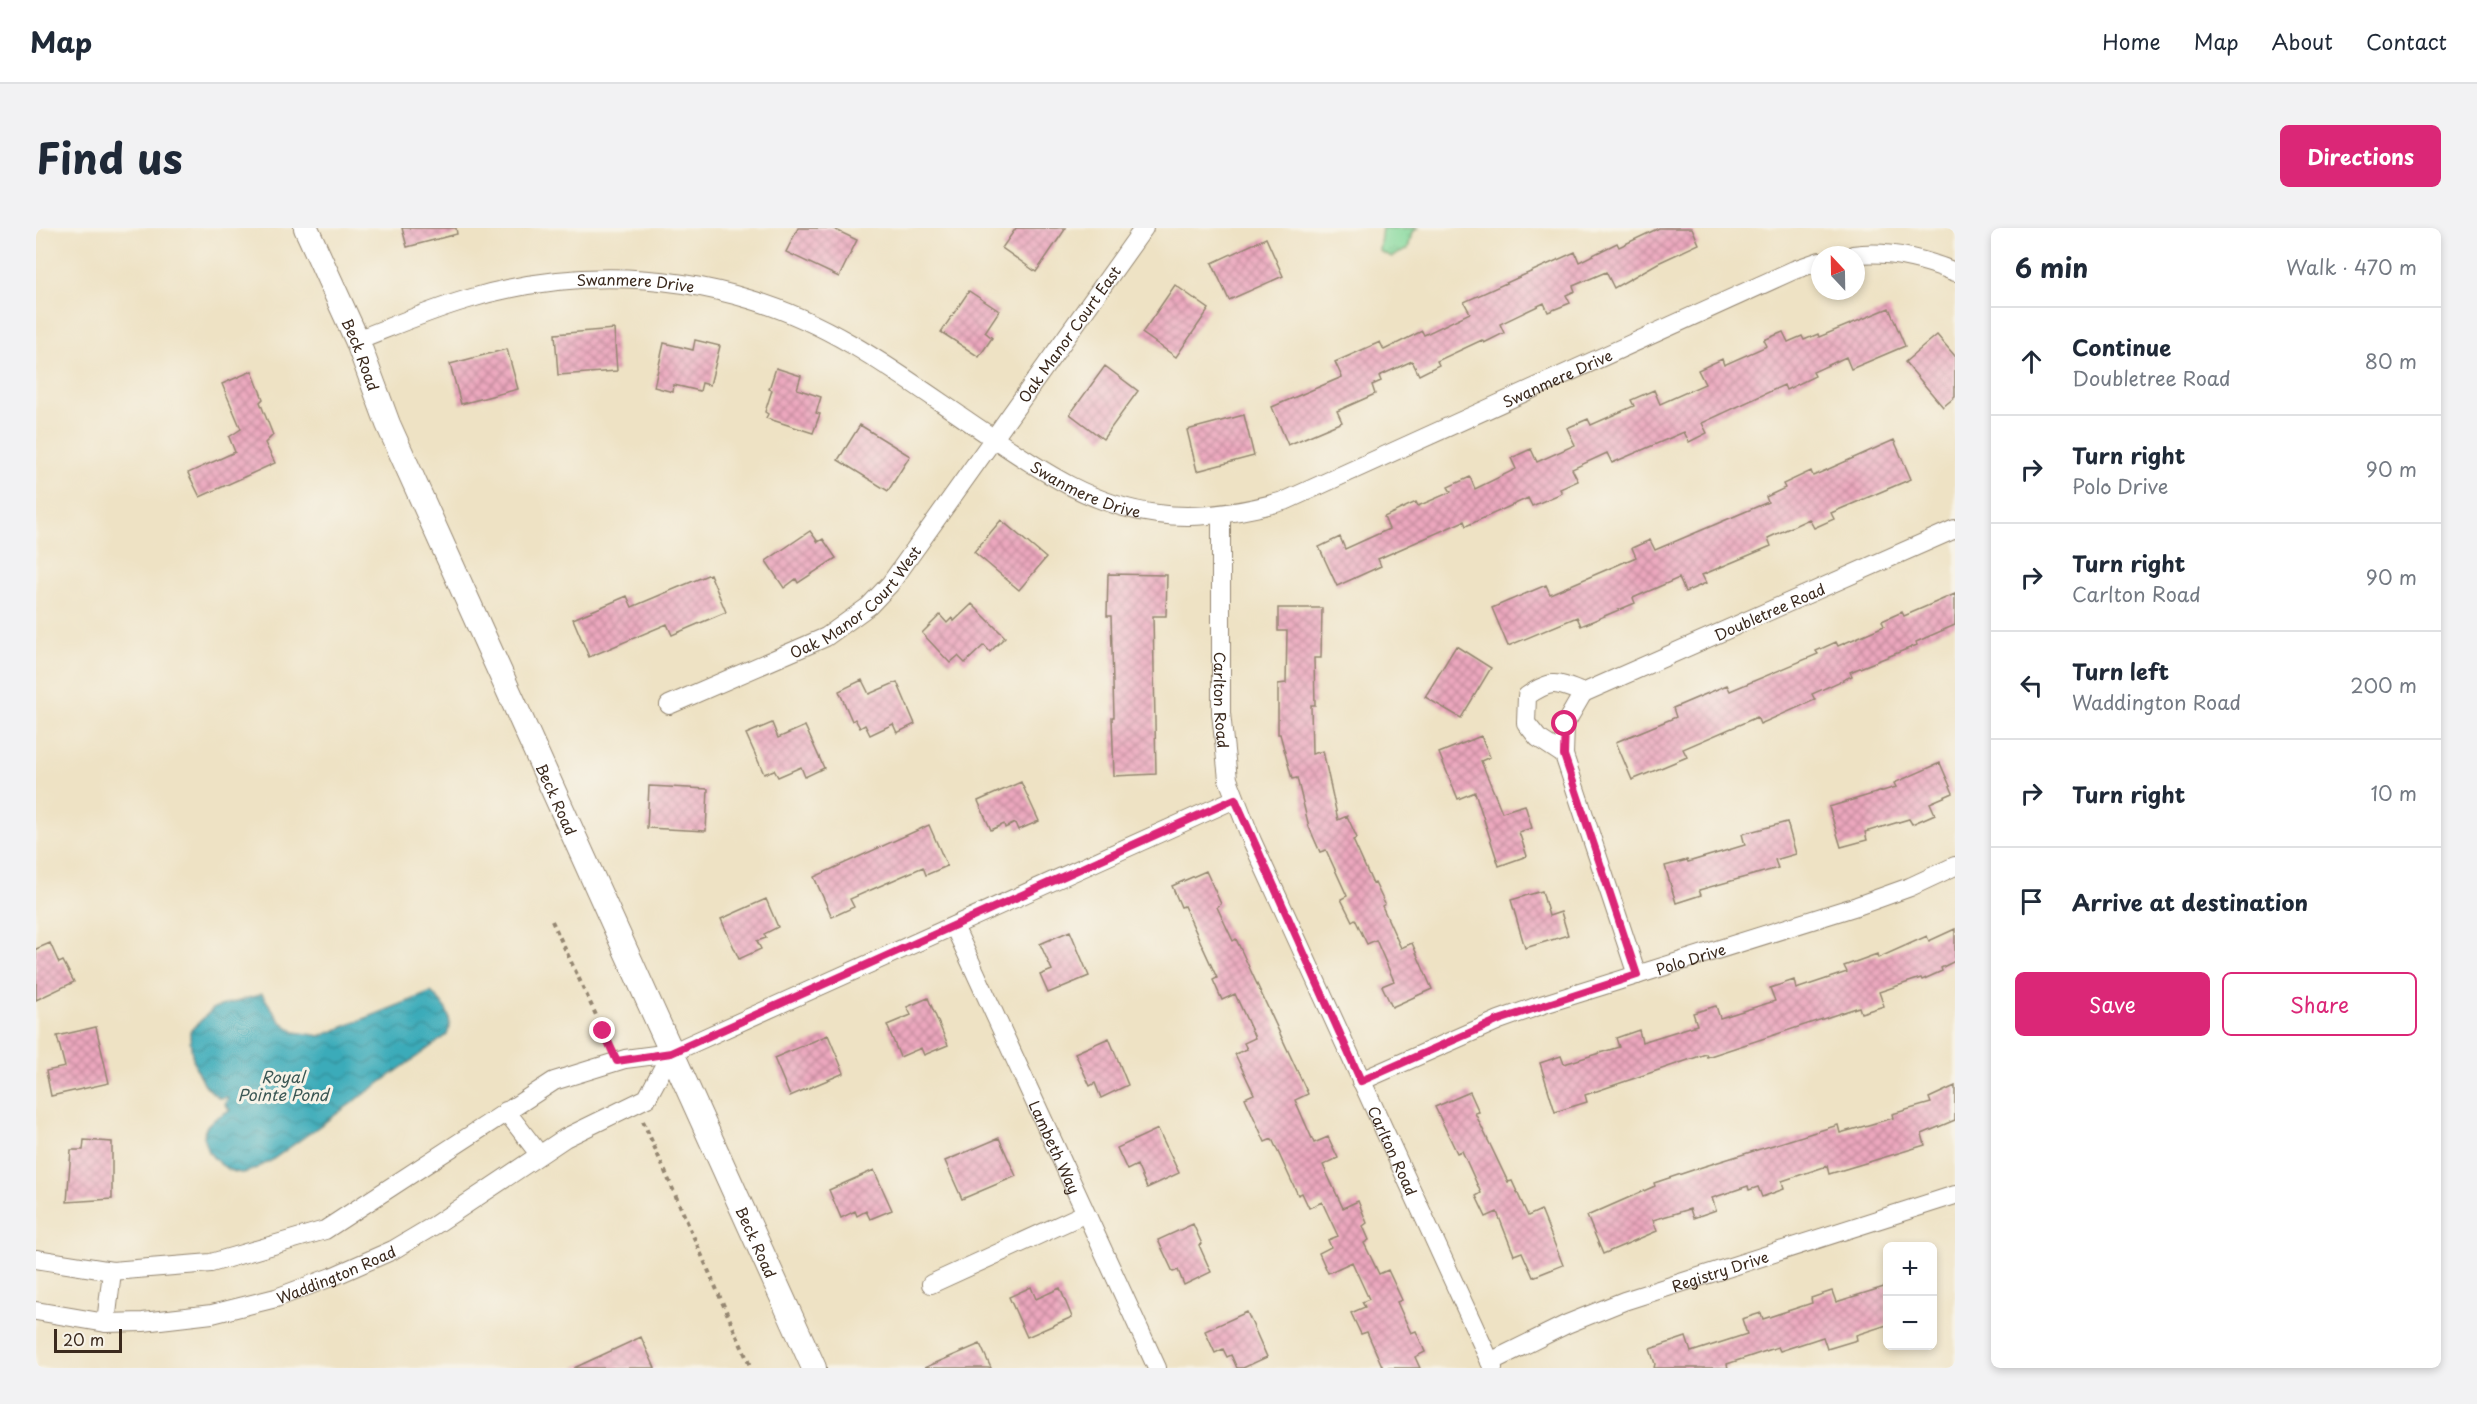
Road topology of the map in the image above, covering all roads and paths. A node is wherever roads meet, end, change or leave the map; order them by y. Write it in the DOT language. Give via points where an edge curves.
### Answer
graph roads {
  1 [pos="306,228"];
  2 [pos="1144,228"];
  3 [pos="1865,255"];
  4 [pos="1811,264"];
  5 [pos="1955,272"];
  6 [pos="357,340"];
  7 [pos="992,438"];
  8 [pos="1221,514"];
  9 [pos="1955,529"];
  10 [pos="1583,693"];
  11 [pos="669,705"];
  12 [pos="1564,755"];
  13 [pos="1235,799"];
  14 [pos="1955,866"];
  15 [pos="552,921"];
  16 [pos="954,926"];
  17 [pos="1637,975"];
  18 [pos="671,1053"];
  19 [pos="617,1061"];
  20 [pos="1361,1081"];
  21 [pos="636,1104"];
  22 [pos="506,1111"];
  23 [pos="539,1154"];
  24 [pos="1955,1196"];
  25 [pos="1084,1214"];
  26 [pos="36,1259"];
  27 [pos="112,1271"];
  28 [pos="931,1284"];
  29 [pos="36,1311"];
  30 [pos="106,1323"];
  31 [pos="1492,1365"];
  32 [pos="751,1368"];
  33 [pos="814,1368"];
  34 [pos="1157,1368"];
  1 -- 6 [label="main road, Beck Road"];
  2 -- 7 [label="street, Oak Manor Court East"];
  3 -- 5 [label="street" via="1894,255"];
  4 -- 8 [label="street, Swanmere Drive" via="1287,500"];
  6 -- 7 [label="street, Swanmere Drive" via="433,310 514,288 603,278 680,283 754,300 828,330"];
  6 -- 18 [label="main road, Beck Road" via="388,424"];
  7 -- 8 [label="street, Swanmere Drive" via="1056,480 1106,502 1158,514"];
  7 -- 11 [label="street, Oak Manor Court West" via="890,584 869,606 826,637"];
  8 -- 13 [label="street, Carlton Road" via="1221,713 1228,779"];
  9 -- 10 [label="street, Doubletree Road"];
  10 -- 12 [label="street" via="1565,724"];
  10 -- 12 [label="street" via="1562,684 1545,684 1527,696 1526,723 1538,738"];
  12 -- 17 [label="street"];
  13 -- 16 [label="street"];
  13 -- 20 [label="street, Carlton Road"];
  14 -- 17 [label="street, Polo Drive" via="1857,906"];
  15 -- 19 [label="path"];
  16 -- 18 [label="street"];
  16 -- 25 [label="street, Lambeth Way"];
  17 -- 20 [label="street, Polo Drive" via="1499,1020"];
  18 -- 19 [label="street"];
  18 -- 21 [label="street, Waddington Road" via="647,1098"];
  18 -- 33 [label="main road, Beck Road"];
  19 -- 22 [label="street" via="554,1081"];
  20 -- 31 [label="street, Carlton Road"];
  21 -- 23 [label="street, Waddington Road"];
  21 -- 32 [label="path"];
  22 -- 23 [label="street"];
  22 -- 27 [label="street" via="326,1230 211,1263"];
  23 -- 30 [label="street, Waddington Road" via="393,1250 334,1276 276,1298 212,1314"];
  24 -- 31 [label="street, Registry Drive" via="1624,1301 1567,1324"];
  25 -- 28 [label="street"];
  25 -- 34 [label="street, Lambeth Way"];
  26 -- 27 [label="street"];
  27 -- 30 [label="street"];
  29 -- 30 [label="street, Waddington Road"];
}
